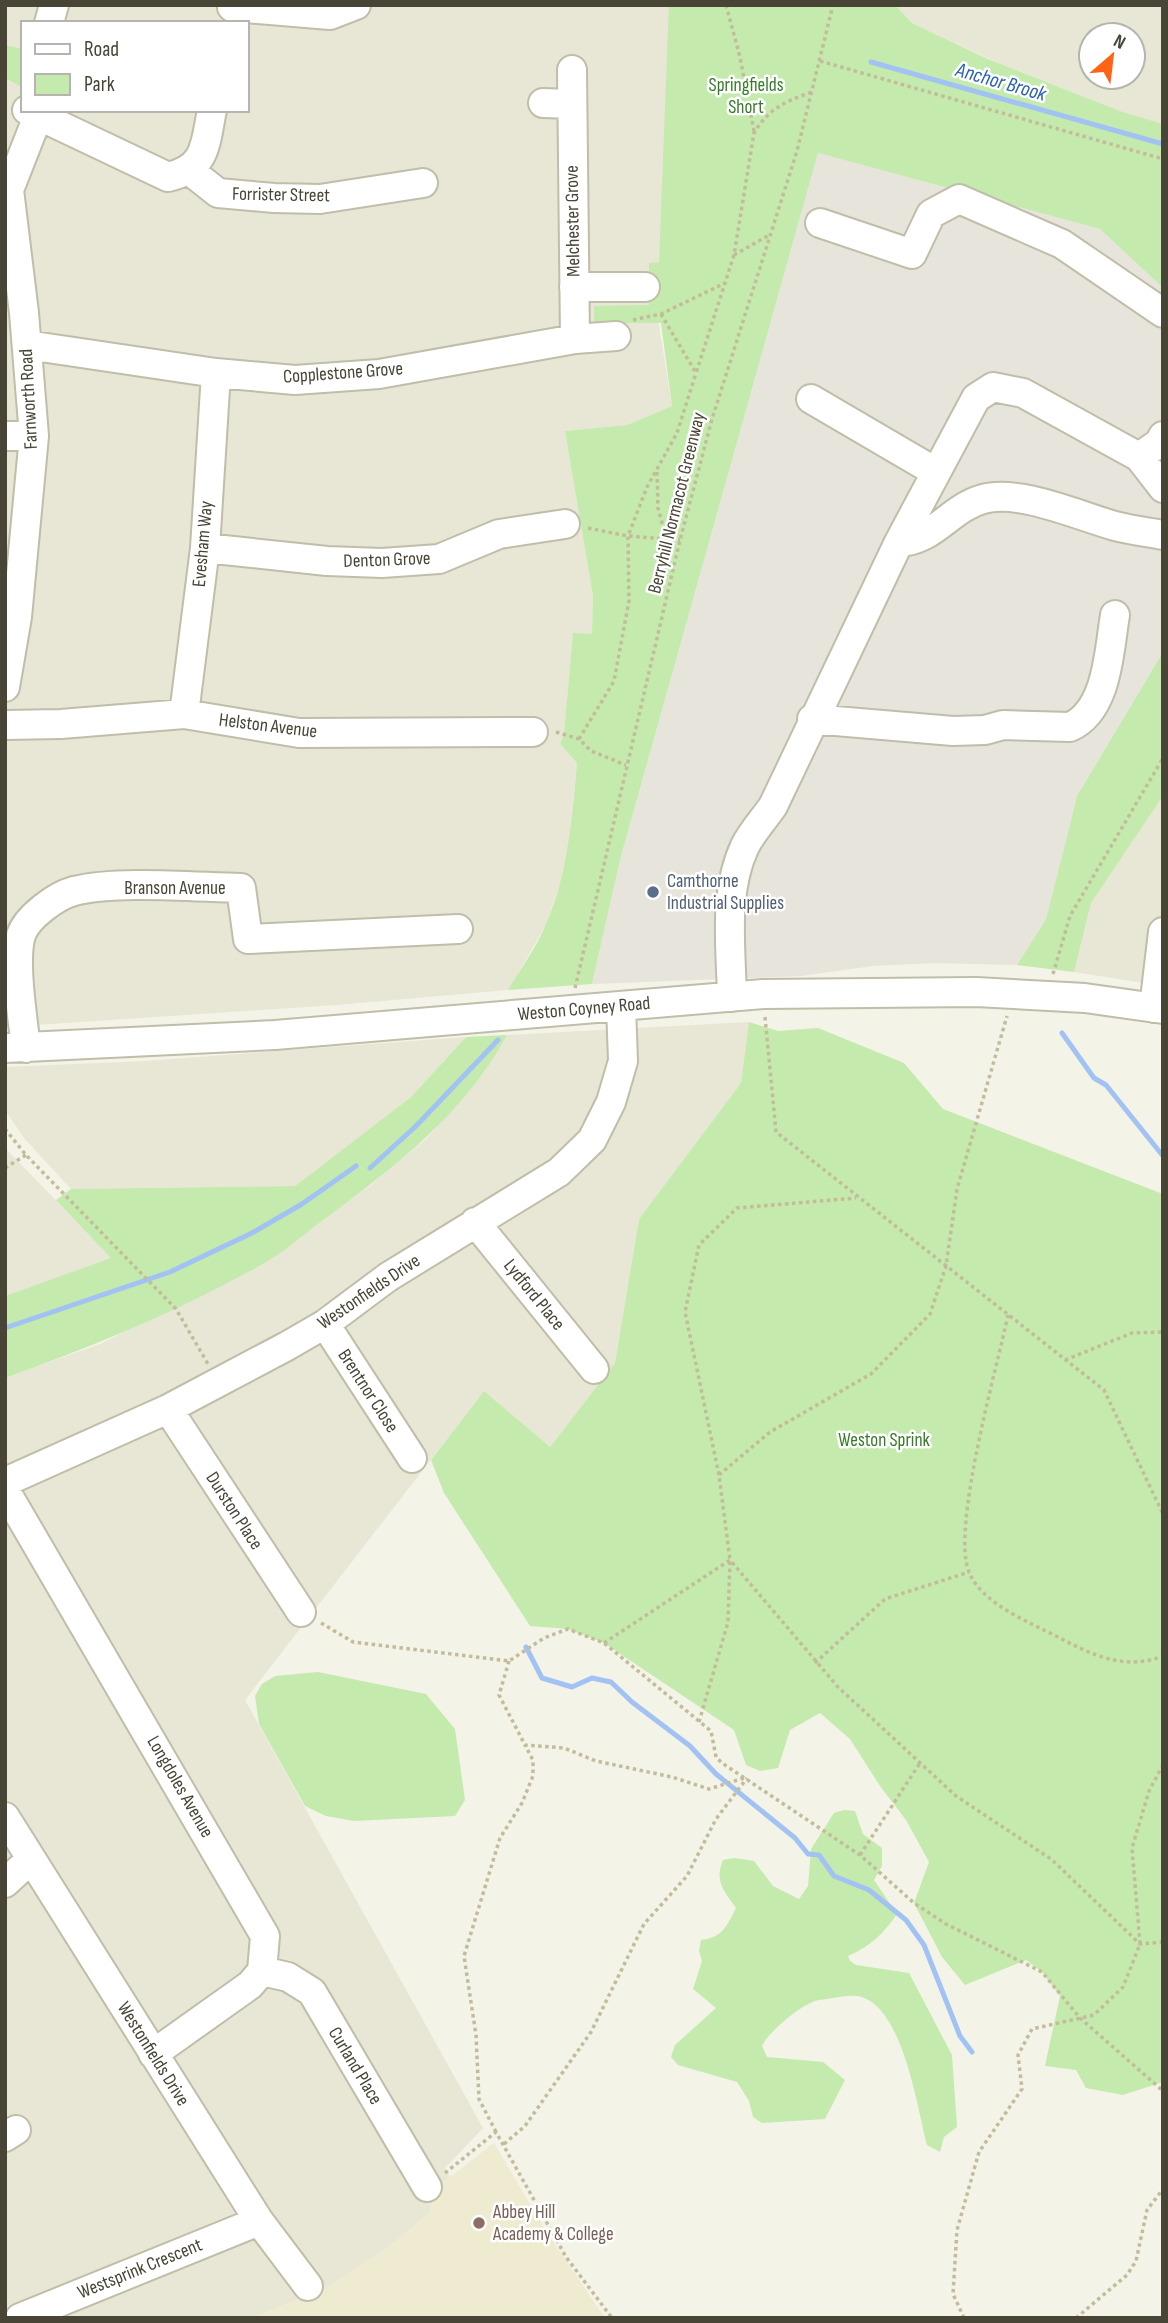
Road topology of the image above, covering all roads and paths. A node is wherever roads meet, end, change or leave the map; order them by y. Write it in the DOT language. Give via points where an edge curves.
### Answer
graph roads {
  1 [pos="356,5"];
  2 [pos="726,5"];
  3 [pos="833,5"];
  4 [pos="231,12"];
  5 [pos="820,61"];
  6 [pos="572,70"];
  7 [pos="812,92"];
  8 [pos="5,98"];
  9 [pos="543,103"];
  10 [pos="571,104"];
  11 [pos="21,107"];
  12 [pos="29,112"];
  13 [pos="212,112"];
  14 [pos="754,133"];
  15 [pos="1163,159"];
  16 [pos="189,170"];
  17 [pos="423,183"];
  18 [pos="820,222"];
  19 [pos="771,234"];
  20 [pos="734,255"];
  21 [pos="725,283"];
  22 [pos="574,287"];
  23 [pos="645,287"];
  24 [pos="1163,313"];
  25 [pos="661,314"];
  26 [pos="645,320"];
  27 [pos="616,336"];
  28 [pos="575,339"];
  29 [pos="26,345"];
  30 [pos="216,373"];
  31 [pos="696,373"];
  32 [pos="811,400"];
  33 [pos="5,436"];
  34 [pos="34,436"];
  35 [pos="1163,436"];
  36 [pos="1139,457"];
  37 [pos="657,470"];
  38 [pos="934,471"];
  39 [pos="1163,488"];
  40 [pos="565,524"];
  41 [pos="1163,535"];
  42 [pos="628,536"];
  43 [pos="666,538"];
  44 [pos="680,540"];
  45 [pos="899,542"];
  46 [pos="205,548"];
  47 [pos="1115,615"];
  48 [pos="5,687"];
  49 [pos="184,714"];
  50 [pos="813,719"];
  51 [pos="5,725"];
  52 [pos="533,732"];
  53 [pos="579,739"];
  54 [pos="1163,758"];
  55 [pos="627,765"];
  56 [pos="458,929"];
  57 [pos="1163,932"];
  58 [pos="763,994"];
  59 [pos="1013,994"];
  60 [pos="1048,996"];
  61 [pos="732,997"];
  62 [pos="621,1006"];
  63 [pos="1158,1009"];
  64 [pos="561,1011"];
  65 [pos="15,1048"];
  66 [pos="5,1129"];
  67 [pos="26,1155"];
  68 [pos="5,1168"];
  69 [pos="859,1198"];
  70 [pos="475,1222"];
  71 [pos="946,1266"];
  72 [pos="1008,1315"];
  73 [pos="325,1324"];
  74 [pos="1163,1332"];
  75 [pos="1065,1360"];
  76 [pos="594,1369"];
  77 [pos="217,1381"];
  78 [pos="168,1409"];
  79 [pos="412,1458"];
  80 [pos="719,1475"];
  81 [pos="5,1482"];
  82 [pos="5,1490"];
  83 [pos="1163,1514"];
  84 [pos="730,1560"];
  85 [pos="969,1572"];
  86 [pos="298,1596"];
  87 [pos="604,1643"];
  88 [pos="1163,1656"];
  89 [pos="509,1661"];
  90 [pos="815,1664"];
  91 [pos="699,1722"];
  92 [pos="525,1745"];
  93 [pos="920,1763"];
  94 [pos="1163,1765"];
  95 [pos="747,1778"];
  96 [pos="5,1817"];
  97 [pos="860,1855"];
  98 [pos="30,1860"];
  99 [pos="5,1883"];
  100 [pos="1163,1942"];
  101 [pos="1140,1944"];
  102 [pos="262,1971"];
  103 [pos="1080,2018"];
  104 [pos="153,2054"];
  105 [pos="1163,2091"];
  106 [pos="496,2132"];
  107 [pos="504,2144"];
  108 [pos="429,2178"];
  109 [pos="1163,2189"];
  110 [pos="259,2221"];
  111 [pos="308,2286"];
  112 [pos="20,2318"];
  113 [pos="612,2318"];
  114 [pos="964,2318"];
  115 [pos="1076,2318"];
  1 -- 4 [label="street" via="330,15"];
  2 -- 14 [label="path"];
  3 -- 5 [label="path, Berryhill Normacot Greenway"];
  5 -- 7 [label="path, Berryhill Normacot Greenway"];
  5 -- 15 [label="path"];
  6 -- 10 [label="street, Melchester Grove"];
  7 -- 14 [label="path" via="782,102 764,116"];
  7 -- 19 [label="path, Berryhill Normacot Greenway"];
  8 -- 11 [label="street"];
  9 -- 10 [label="street"];
  10 -- 22 [label="street, Melchester Grove"];
  12 -- 16 [label="street" via="155,173 168,177"];
  12 -- 29 [label="street, Farnworth Road" via="9,190"];
  13 -- 16 [label="street" via="201,159"];
  14 -- 20 [label="path"];
  16 -- 17 [label="street, Forrister Street" via="218,193 240,196 320,199 391,174"];
  18 -- 24 [label="street" via="912,254 930,215 959,199 1062,244"];
  19 -- 20 [label="path"];
  19 -- 44 [label="path, Berryhill Normacot Greenway" via="712,419"];
  20 -- 21 [label="path"];
  21 -- 25 [label="path"];
  21 -- 31 [label="path"];
  22 -- 23 [label="street"];
  22 -- 28 [label="street, Melchester Grove"];
  25 -- 26 [label="path"];
  25 -- 31 [label="path"];
  27 -- 28 [label="street, Copplestone Grove"];
  28 -- 30 [label="street, Copplestone Grove" via="379,374 295,380"];
  29 -- 30 [label="street, Copplestone Grove"];
  29 -- 34 [label="street, Farnworth Road"];
  30 -- 46 [label="street, Evesham Way"];
  31 -- 37 [label="path" via="677,433"];
  32 -- 38 [label="street"];
  33 -- 34 [label="street"];
  34 -- 48 [label="street, Farnworth Road" via="17,617"];
  35 -- 36 [label="street"];
  36 -- 38 [label="street" via="1023,393 993,387 976,398"];
  36 -- 39 [label="street"];
  37 -- 42 [label="path"];
  37 -- 43 [label="path" via="658,508"];
  38 -- 45 [label="street"];
  40 -- 42 [label="path"];
  40 -- 46 [label="street, Denton Grove" via="499,534 439,559 382,564"];
  41 -- 45 [label="street" via="1035,501 986,498 961,507 925,537"];
  42 -- 43 [label="path"];
  42 -- 53 [label="path" via="629,601 621,656 614,681"];
  43 -- 44 [label="path"];
  44 -- 55 [label="path, Berryhill Normacot Greenway"];
  45 -- 50 [label="street"];
  46 -- 49 [label="street, Evesham Way"];
  47 -- 50 [label="street" via="1103,685 1078,723 1070,727 1003,725 953,731"];
  49 -- 51 [label="street, Helston Avenue"];
  49 -- 52 [label="street, Helston Avenue" via="299,733"];
  50 -- 61 [label="street" via="773,806 746,845 736,871 731,900"];
  52 -- 53 [label="path" via="564,733"];
  53 -- 55 [label="path" via="591,751"];
  54 -- 60 [label="path" via="1070,916"];
  55 -- 64 [label="path, Berryhill Normacot Greenway" via="577,986"];
  56 -- 65 [label="street, Branson Avenue" via="248,939 241,888 72,892 33,918 21,935"];
  57 -- 63 [label="street"];
  58 -- 59 [label="street, Weston Coyney Road"];
  58 -- 61 [label="street, Weston Coyney Road"];
  58 -- 69 [label="path" via="776,1132"];
  59 -- 60 [label="street, Weston Coyney Road"];
  59 -- 71 [label="path" via="957,1189"];
  60 -- 63 [label="street, Weston Coyney Road"];
  61 -- 62 [label="street, Weston Coyney Road"];
  62 -- 64 [label="street, Weston Coyney Road"];
  62 -- 70 [label="street, Westonfields Drive" via="623,1060 611,1102 592,1140 559,1172"];
  64 -- 65 [label="street, Weston Coyney Road" via="275,1035"];
  66 -- 67 [label="path"];
  67 -- 68 [label="path"];
  67 -- 77 [label="path" via="176,1309"];
  69 -- 71 [label="path"];
  69 -- 80 [label="path" via="737,1208 699,1245 685,1312"];
  70 -- 73 [label="street, Westonfields Drive"];
  70 -- 76 [label="street, Lydford Place"];
  71 -- 72 [label="path"];
  71 -- 80 [label="path" via="930,1314 871,1374 770,1432"];
  72 -- 75 [label="path"];
  72 -- 85 [label="path" via="963,1527"];
  73 -- 77 [label="street, Westonfields Drive"];
  73 -- 79 [label="street, Brentnor Close"];
  74 -- 75 [label="path" via="1132,1332"];
  75 -- 83 [label="path" via="1104,1390"];
  77 -- 78 [label="street, Westonfields Drive"];
  78 -- 81 [label="street, Westonfields Drive"];
  78 -- 86 [label="street, Durston Place"];
  80 -- 84 [label="path"];
  82 -- 102 [label="street, Longdoles Avenue" via="264,1930"];
  84 -- 87 [label="path"];
  84 -- 90 [label="path"];
  84 -- 91 [label="path" via="728,1622"];
  85 -- 88 [label="path" via="996,1604 1099,1659 1145,1663"];
  85 -- 90 [label="path" via="885,1599"];
  86 -- 89 [label="path" via="354,1642"];
  87 -- 89 [label="path" via="568,1629 544,1638"];
  87 -- 91 [label="path"];
  89 -- 92 [label="path" via="499,1695"];
  90 -- 93 [label="path"];
  91 -- 95 [label="path" via="710,1731 716,1757"];
  92 -- 95 [label="path" via="564,1748 596,1761 709,1789"];
  92 -- 106 [label="path" via="533,1760 533,1776 500,1838 464,1956 476,2035 479,2099"];
  93 -- 97 [label="path"];
  93 -- 101 [label="path" via="956,1796 1051,1859"];
  94 -- 101 [label="path" via="1149,1791 1132,1848"];
  95 -- 97 [label="path"];
  95 -- 107 [label="path" via="716,1819 687,1876 644,1924 591,2032 525,2126"];
  96 -- 98 [label="street, Westonfields Drive"];
  97 -- 103 [label="path" via="914,1903 946,1924 1042,1972"];
  98 -- 99 [label="street"];
  98 -- 104 [label="street, Westonfields Drive"];
  100 -- 101 [label="path"];
  101 -- 103 [label="path" via="1123,1987 1094,2015"];
  102 -- 104 [label="street" via="240,1995"];
  102 -- 108 [label="street, Curland Place" via="288,1977 312,1992"];
  103 -- 105 [label="path"];
  103 -- 114 [label="path" via="1032,2029 1018,2055 1022,2089 979,2152 957,2230 953,2294"];
  104 -- 110 [label="street, Westonfields Drive"];
  106 -- 107 [label="path"];
  106 -- 108 [label="path"];
  107 -- 113 [label="path" via="566,2257"];
  109 -- 115 [label="path" via="1147,2210 1136,2261 1127,2275"];
  110 -- 111 [label="street, Westonfields Drive"];
  110 -- 112 [label="street, Westsprink Crescent"];
}
